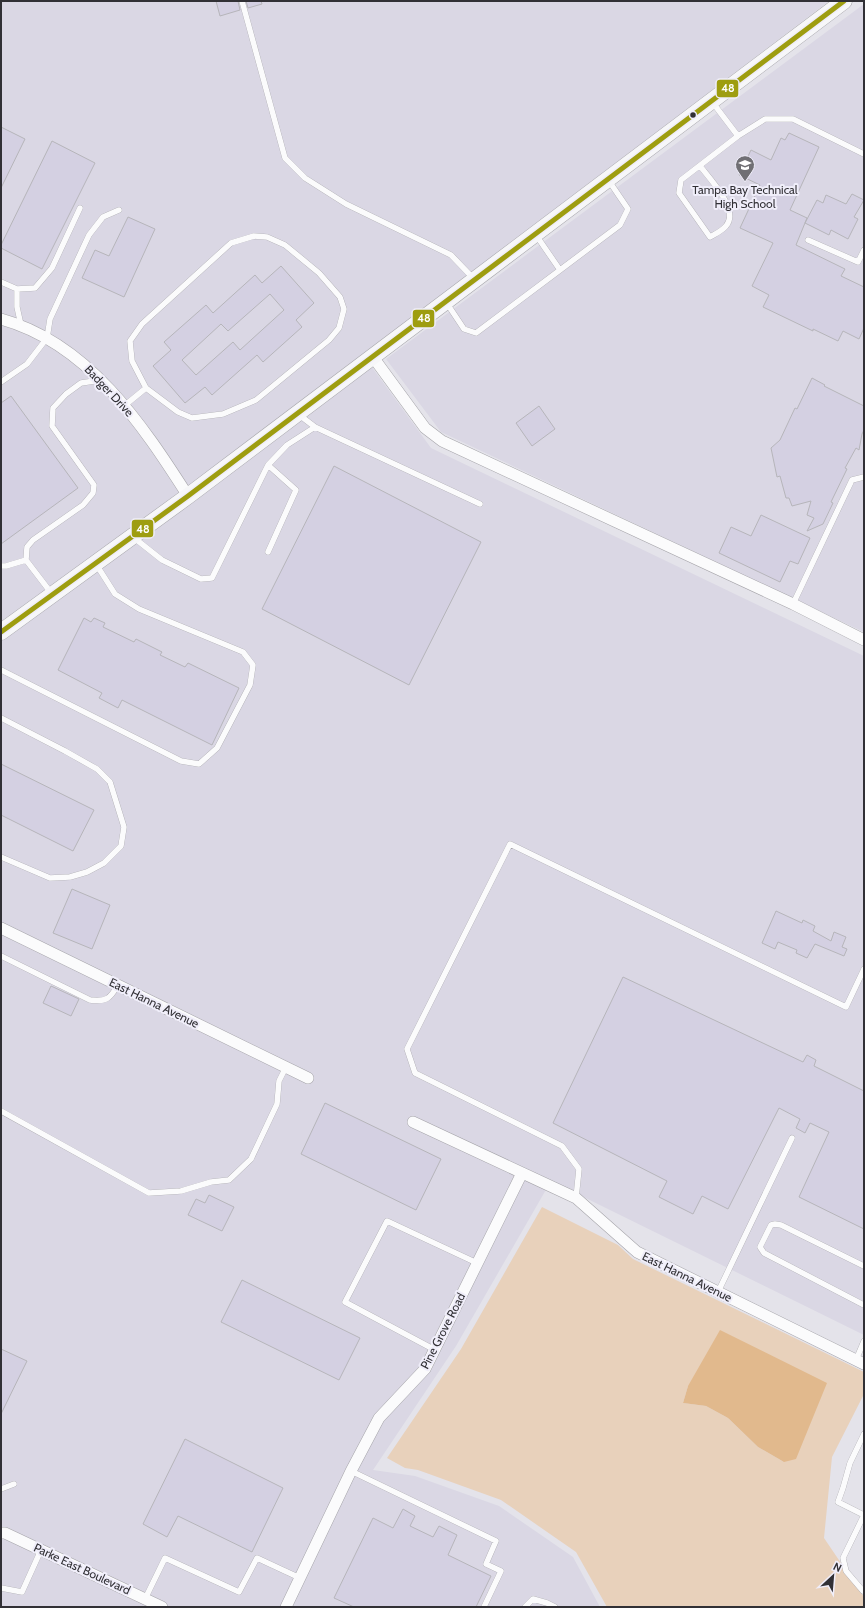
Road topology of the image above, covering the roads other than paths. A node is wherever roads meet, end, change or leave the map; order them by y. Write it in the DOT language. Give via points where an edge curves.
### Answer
graph roads {
  1 [pos="242,1"];
  2 [pos="844,1"];
  3 [pos="712,101"];
  4 [pos="738,136"];
  5 [pos="864,154"];
  6 [pos="700,166"];
  7 [pos="608,180"];
  8 [pos="80,208"];
  9 [pos="119,210"];
  10 [pos="535,234"];
  11 [pos="808,240"];
  12 [pos="864,250"];
  13 [pos="560,270"];
  14 [pos="474,280"];
  15 [pos="1,282"];
  16 [pos="17,289"];
  17 [pos="446,302"];
  18 [pos="1,319"];
  19 [pos="21,325"];
  20 [pos="47,338"];
  21 [pos="373,357"];
  22 [pos="101,380"];
  23 [pos="1,382"];
  24 [pos="146,388"];
  25 [pos="124,406"];
  26 [pos="297,414"];
  27 [pos="315,427"];
  28 [pos="268,465"];
  29 [pos="864,477"];
  30 [pos="188,496"];
  31 [pos="480,504"];
  32 [pos="133,537"];
  33 [pos="268,552"];
  34 [pos="26,560"];
  35 [pos="96,564"];
  36 [pos="1,566"];
  37 [pos="52,595"];
  38 [pos="793,604"];
  39 [pos="1,632"];
  40 [pos="864,640"];
  41 [pos="1,670"];
  42 [pos="1,718"];
  43 [pos="1,857"];
  44 [pos="1,928"];
  45 [pos="1,956"];
  46 [pos="864,969"];
  47 [pos="118,985"];
  48 [pos="286,1067"];
  49 [pos="308,1078"];
  50 [pos="1,1111"];
  51 [pos="413,1122"];
  52 [pos="792,1138"];
  53 [pos="522,1173"];
  54 [pos="576,1198"];
  55 [pos="477,1263"];
  56 [pos="864,1266"];
  57 [pos="718,1292"];
  58 [pos="864,1304"];
  59 [pos="864,1341"];
  60 [pos="434,1350"];
  61 [pos="860,1362"];
  62 [pos="864,1434"];
  63 [pos="351,1470"];
  64 [pos="14,1484"];
  65 [pos="1,1488"];
  66 [pos="1,1533"];
  67 [pos="41,1550"];
  68 [pos="300,1578"];
  69 [pos="1,1588"];
  70 [pos="864,1589"];
  71 [pos="145,1599"];
  72 [pos="162,1607"];
  73 [pos="286,1607"];
  74 [pos="484,1607"];
  75 [pos="525,1607"];
  76 [pos="555,1607"];
  1 -- 14 [label="lane" via="285,158 305,178 346,204 451,255"];
  2 -- 3 [label="street"];
  3 -- 4 [label="lane"];
  3 -- 7 [label="street"];
  4 -- 5 [label="lane" via="765,119 793,119"];
  4 -- 6 [label="lane"];
  6 -- 6 [label="lane" via="681,180 679,193 710,237 727,226 729,210 727,202"];
  7 -- 10 [label="street"];
  7 -- 13 [label="lane" via="628,209 620,225"];
  8 -- 16 [label="lane" via="52,268 35,288"];
  9 -- 20 [label="lane" via="104,217 89,235 50,319"];
  10 -- 13 [label="lane"];
  10 -- 14 [label="street"];
  11 -- 12 [label="lane" via="858,262"];
  13 -- 17 [label="lane" via="476,333 464,329"];
  14 -- 17 [label="street"];
  15 -- 16 [label="lane"];
  16 -- 19 [label="lane"];
  17 -- 21 [label="street"];
  18 -- 19 [label="street, Badger Drive"];
  19 -- 20 [label="street, Badger Drive"];
  20 -- 22 [label="street, Badger Drive" via="79,360"];
  20 -- 23 [label="lane" via="27,364"];
  21 -- 26 [label="street"];
  21 -- 38 [label="street" via="425,428 442,441"];
  22 -- 25 [label="street, Badger Drive"];
  22 -- 34 [label="lane" via="81,383 53,408 52,426 94,485 93,493 84,505 32,540 27,547"];
  24 -- 24 [label="lane" via="178,412 192,418 223,414 256,400 329,340 338,328 344,309 340,297 320,273 285,245 267,237 254,236 231,243 142,324 130,341 132,361"];
  24 -- 25 [label="lane"];
  25 -- 30 [label="street, Badger Drive" via="162,455"];
  26 -- 27 [label="lane"];
  26 -- 30 [label="street"];
  27 -- 28 [label="lane" via="287,445"];
  27 -- 31 [label="lane"];
  28 -- 32 [label="lane" via="212,578 201,579 162,560"];
  28 -- 33 [label="lane" via="296,490"];
  29 -- 38 [label="lane" via="852,480"];
  30 -- 32 [label="street"];
  32 -- 35 [label="street"];
  34 -- 36 [label="lane"];
  34 -- 37 [label="lane"];
  35 -- 37 [label="street"];
  35 -- 41 [label="lane" via="115,594 139,609 244,652 253,665 250,685 217,748 199,764 181,761"];
  37 -- 39 [label="street"];
  38 -- 40 [label="street"];
  42 -- 43 [label="lane" via="96,769 110,782 124,827 121,846 104,863 70,877 50,878"];
  44 -- 47 [label="street, East Hanna Avenue"];
  45 -- 47 [label="lane" via="90,1000 107,999"];
  46 -- 54 [label="lane" via="846,1006 510,844 407,1049 414,1073 562,1146 578,1169"];
  47 -- 48 [label="street, East Hanna Avenue"];
  48 -- 49 [label="street, East Hanna Avenue"];
  48 -- 50 [label="lane" via="279,1081 277,1104 251,1159 229,1180 211,1182 181,1191 149,1193"];
  51 -- 53 [label="street, East Hanna Avenue"];
  52 -- 57 [label="lane"];
  53 -- 54 [label="street, East Hanna Avenue"];
  53 -- 55 [label="street, Pine Grove Road"];
  54 -- 57 [label="street, East Hanna Avenue" via="637,1252"];
  55 -- 60 [label="street, Pine Grove Road"];
  55 -- 60 [label="lane" via="387,1221 345,1302"];
  56 -- 58 [label="lane" via="781,1225 771,1225 760,1247 764,1253"];
  57 -- 61 [label="street, East Hanna Avenue"];
  59 -- 61 [label="lane"];
  60 -- 63 [label="street, Pine Grove Road" via="425,1369 379,1418"];
  62 -- 70 [label="lane" via="850,1462 838,1502 864,1515 843,1558 846,1572 863,1591"];
  63 -- 68 [label="street, Pine Grove Road"];
  63 -- 74 [label="lane" via="496,1541 486,1564 501,1571"];
  64 -- 65 [label="lane"];
  66 -- 67 [label="street, Parke East Boulevard" via="5,1532"];
  67 -- 69 [label="lane" via="22,1592"];
  67 -- 71 [label="street, Parke East Boulevard"];
  68 -- 71 [label="lane" via="257,1558 239,1592 165,1558"];
  68 -- 73 [label="street, Pine Grove Road"];
  71 -- 72 [label="street, Parke East Boulevard"];
  75 -- 76 [label="lane" via="533,1599"];
}
